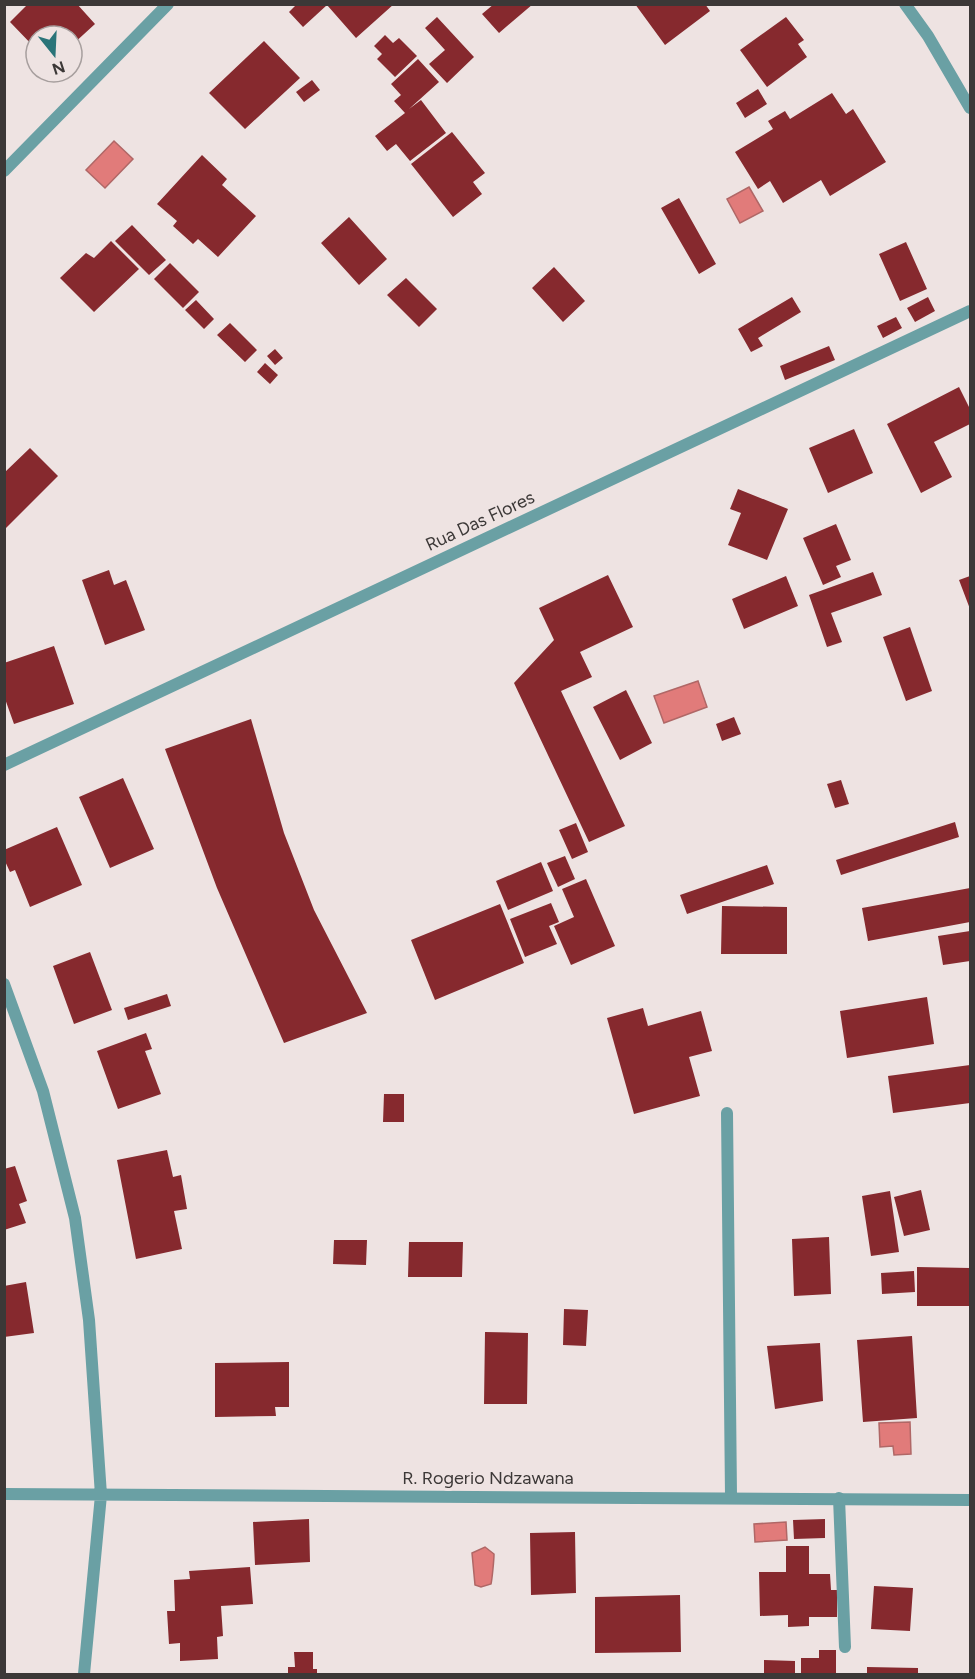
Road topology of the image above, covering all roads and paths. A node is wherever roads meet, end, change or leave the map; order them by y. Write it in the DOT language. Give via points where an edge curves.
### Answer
graph roads {
  1 [pos="168,4"];
  2 [pos="905,4"];
  3 [pos="970,108"];
  4 [pos="4,171"];
  5 [pos="970,311"];
  6 [pos="4,765"];
  7 [pos="4,984"];
  8 [pos="727,1113"];
  9 [pos="4,1494"];
  10 [pos="101,1495"];
  11 [pos="730,1496"];
  12 [pos="839,1498"];
  13 [pos="970,1500"];
  14 [pos="846,1647"];
  15 [pos="84,1674"];
  1 -- 4 [label="street"];
  2 -- 3 [label="street"];
  5 -- 6 [label="street, Rua Das Flores"];
  7 -- 10 [label="street" via="43,1091 75,1218 89,1320"];
  8 -- 11 [label="street"];
  9 -- 10 [label="street, R. Rogerio Ndzawana"];
  10 -- 11 [label="street, R. Rogerio Ndzawana"];
  10 -- 15 [label="street"];
  11 -- 12 [label="street, R. Rogerio Ndzawana"];
  12 -- 13 [label="street, R. Rogerio Ndzawana"];
  12 -- 14 [label="street"];
}
